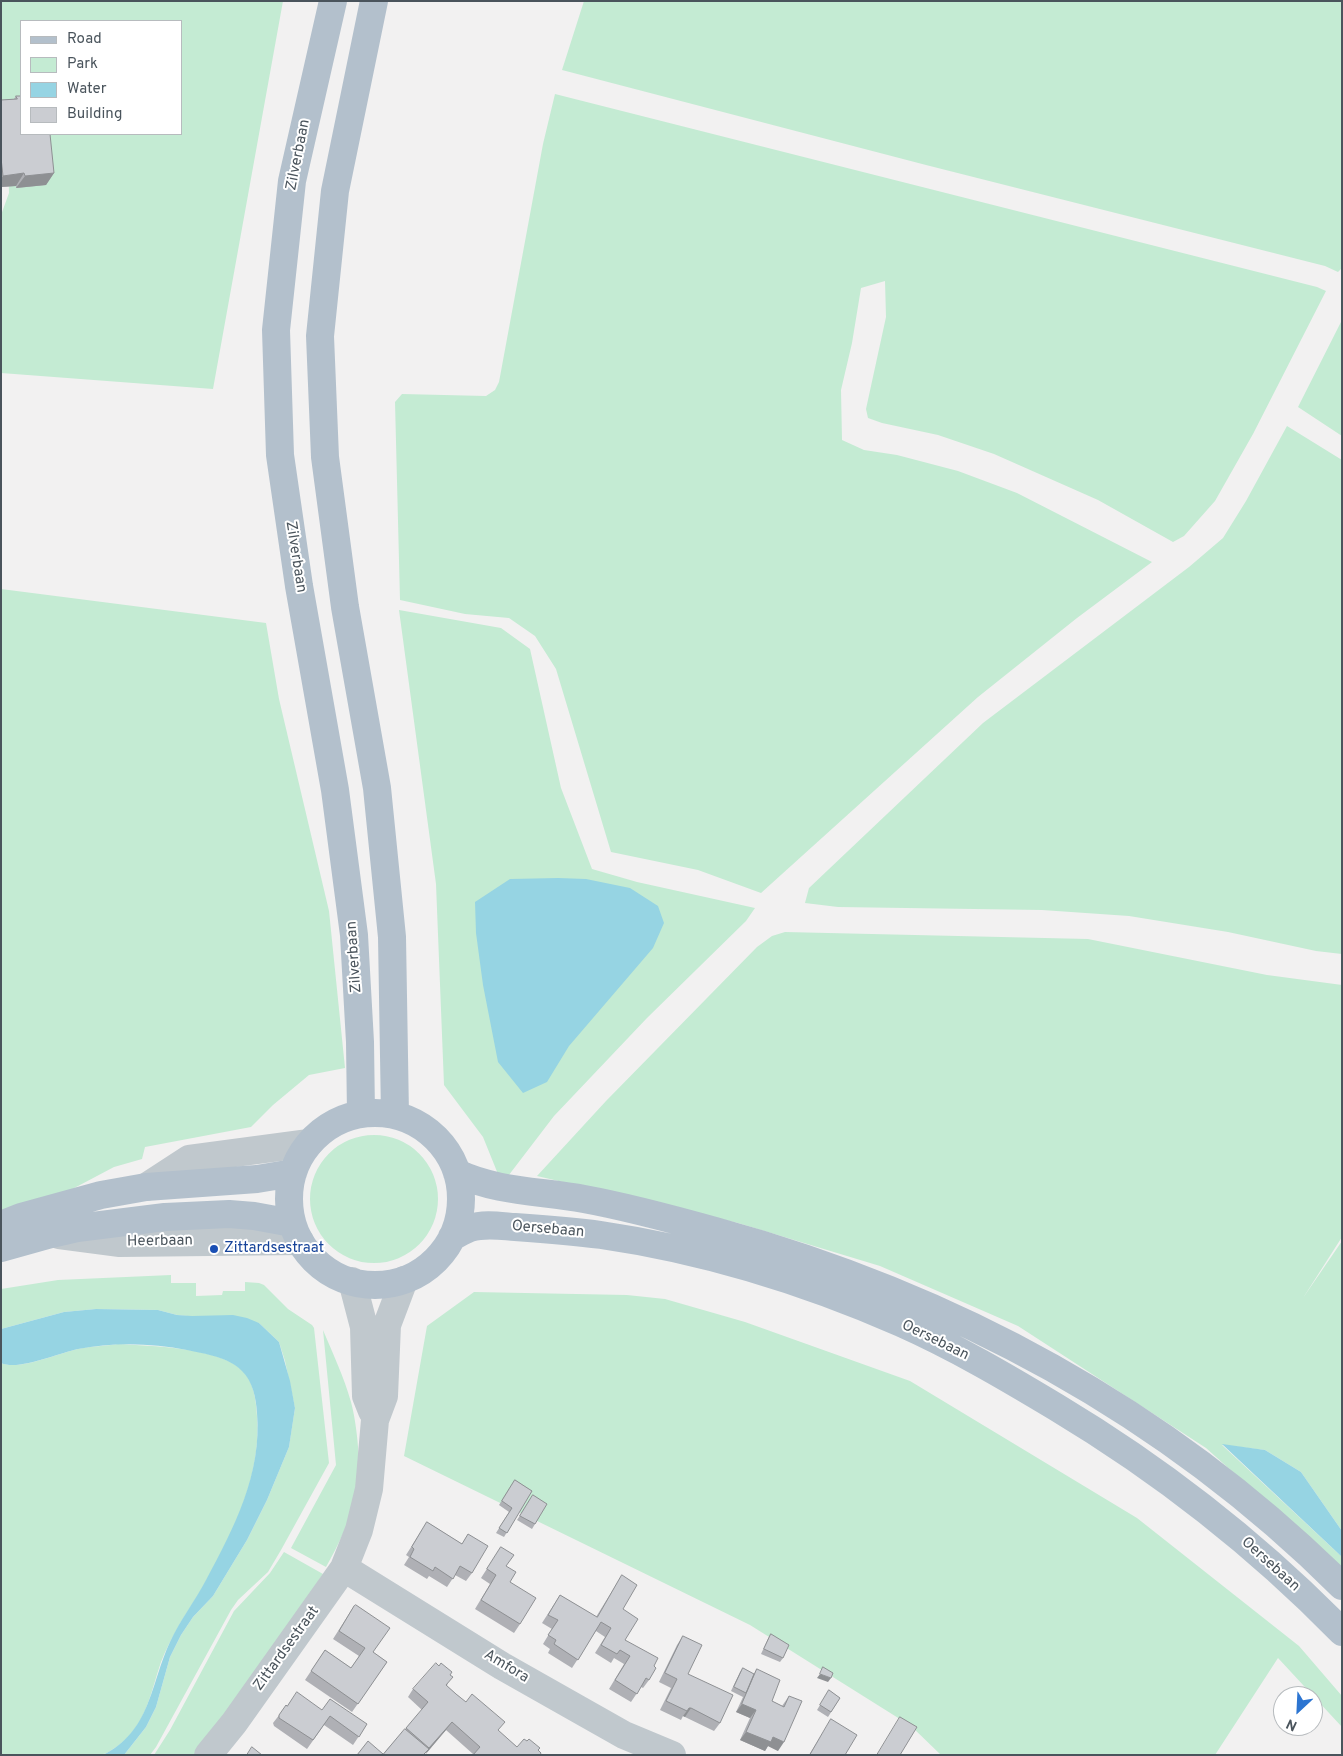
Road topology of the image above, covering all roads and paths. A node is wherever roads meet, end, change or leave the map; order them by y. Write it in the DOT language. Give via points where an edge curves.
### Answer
graph roads {
  1 [pos="332,1"];
  2 [pos="374,1"];
  3 [pos="361,1114"];
  4 [pos="395,1115"];
  5 [pos="309,1143"];
  6 [pos="293,1173"];
  7 [pos="457,1173"];
  8 [pos="146,1187"];
  9 [pos="1,1225"];
  10 [pos="296,1232"];
  11 [pos="452,1237"];
  12 [pos="1,1248"];
  13 [pos="404,1280"];
  14 [pos="352,1282"];
  15 [pos="375,1420"];
  16 [pos="344,1568"];
  17 [pos="1342,1586"];
  18 [pos="1342,1632"];
  19 [pos="674,1754"];
  20 [pos="208,1755"];
  1 -- 3 [label="main road, Zilverbaan" via="292,181 276,330 280,455 335,790 354,935"];
  2 -- 4 [label="main road" via="335,191 320,336 325,457 345,607 377,788 392,937"];
  3 -- 4 [label="main road"];
  3 -- 5 [label="main road" via="327,1128"];
  4 -- 7 [label="main road" via="420,1126 436,1138 449,1154"];
  5 -- 6 [label="main road"];
  5 -- 8 [label="street" via="189,1159"];
  6 -- 8 [label="main road"];
  6 -- 10 [label="main road" via="289,1200"];
  7 -- 11 [label="main road" via="461,1203"];
  7 -- 17 [label="main road, Oersebaan" via="493,1185 593,1201 737,1236 812,1260 976,1327 1046,1363 1152,1429 1277,1525"];
  8 -- 9 [label="main road" via="101,1195"];
  10 -- 12 [label="main road, Heerbaan" via="254,1216 202,1215 107,1224 50,1234"];
  10 -- 14 [label="main road" via="314,1259 327,1270"];
  11 -- 13 [label="main road" via="435,1260"];
  11 -- 18 [label="main road, Oersebaan" via="470,1227 494,1224 587,1233 661,1245 746,1267 844,1300 902,1324 1041,1398 1148,1467 1227,1526"];
  13 -- 14 [label="main road" via="375,1284"];
  13 -- 15 [label="street, Zittardsestraat" via="387,1325 384,1396"];
  14 -- 15 [label="street, Zittardsestraat" via="364,1327 366,1396"];
  15 -- 16 [label="street, Zittardsestraat" via="369,1489 359,1530"];
  16 -- 19 [label="street, Amfora" via="502,1666 624,1735"];
  16 -- 20 [label="street, Zittardsestraat"];
}
